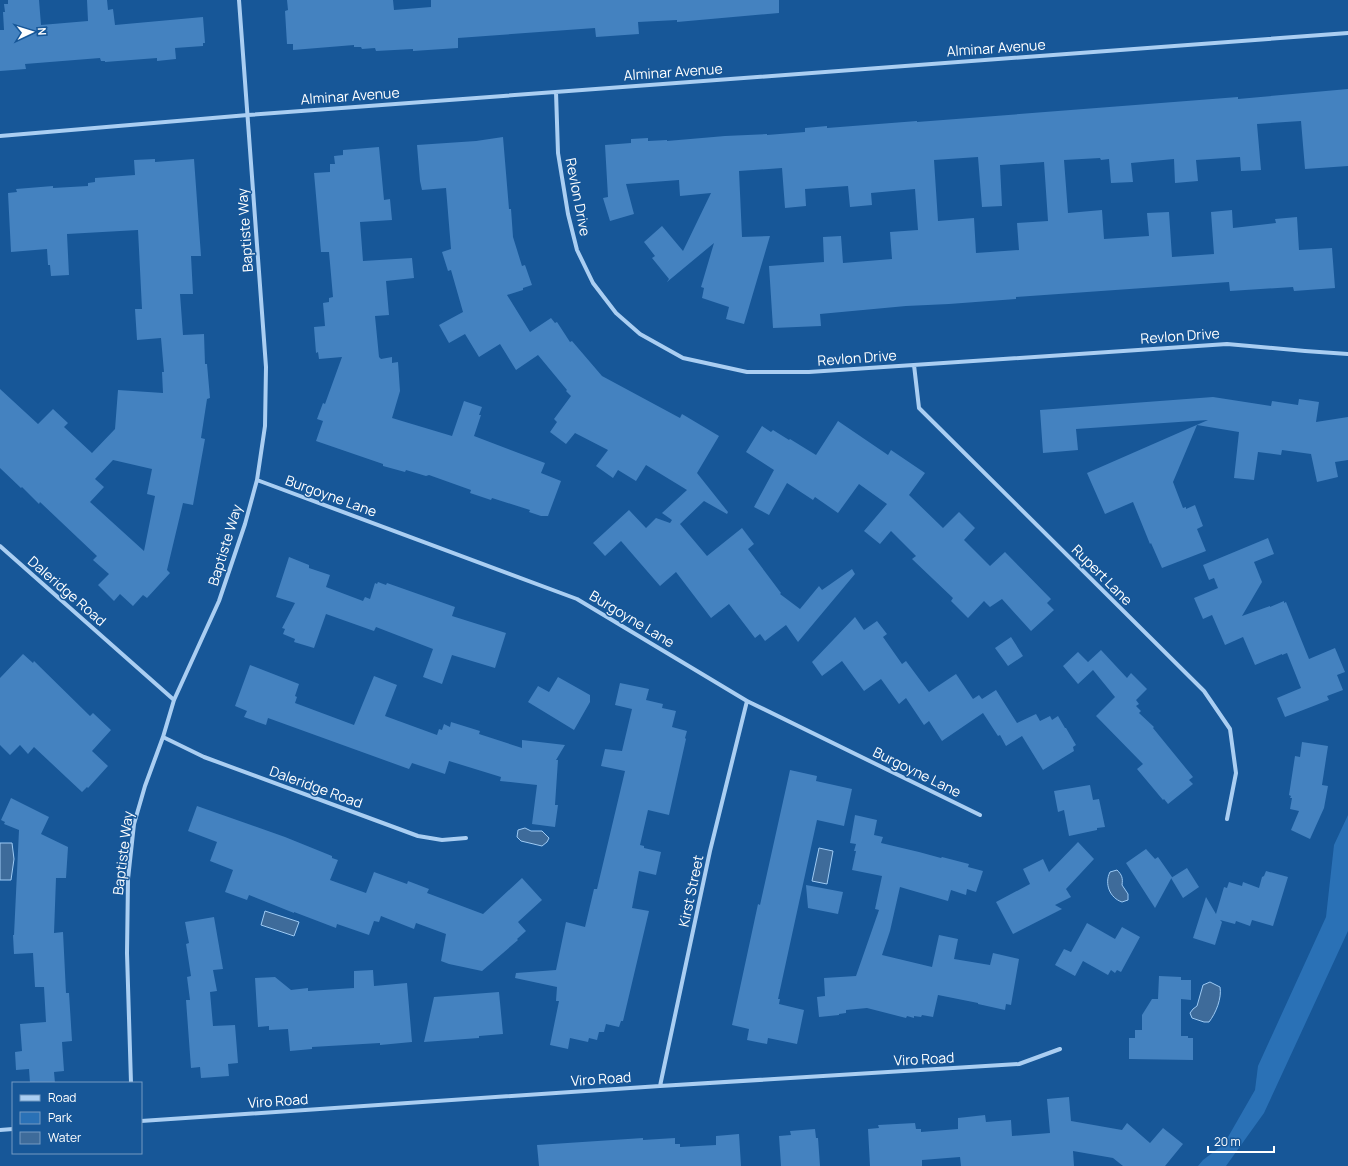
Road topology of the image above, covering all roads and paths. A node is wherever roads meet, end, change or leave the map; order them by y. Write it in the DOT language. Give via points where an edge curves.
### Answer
graph roads {
  1 [pos="239,0"];
  2 [pos="1348,33"];
  3 [pos="556,92"];
  4 [pos="248,115"];
  5 [pos="0,136"];
  6 [pos="1348,354"];
  7 [pos="914,365"];
  8 [pos="257,480"];
  9 [pos="0,546"];
  10 [pos="174,700"];
  11 [pos="747,702"];
  12 [pos="163,737"];
  13 [pos="980,814"];
  14 [pos="1227,819"];
  15 [pos="466,838"];
  16 [pos="1060,1049"];
  17 [pos="131,1082"];
  18 [pos="660,1086"];
  19 [pos="142,1121"];
  20 [pos="12,1129"];
  21 [pos="0,1130"];
  1 -- 4 [label="street, Baptiste Way"];
  2 -- 3 [label="street, Alminar Avenue"];
  3 -- 4 [label="street, Alminar Avenue"];
  3 -- 7 [label="street, Revlon Drive" via="558,153 568,214 578,250 593,283 616,314 640,334 683,358 747,372 808,372"];
  4 -- 5 [label="street, Alminar Avenue"];
  4 -- 8 [label="street, Baptiste Way" via="266,367 265,426"];
  6 -- 7 [label="street, Revlon Drive" via="1227,344"];
  7 -- 14 [label="street, Rupert Lane" via="919,408 1204,691 1230,729 1236,773"];
  8 -- 10 [label="street, Baptiste Way" via="220,601"];
  8 -- 11 [label="street, Burgoyne Lane" via="577,599"];
  9 -- 10 [label="street, Daleridge Road"];
  10 -- 12 [label="street, Baptiste Way"];
  11 -- 13 [label="street, Burgoyne Lane"];
  11 -- 18 [label="street, Kirst Street" via="710,851"];
  12 -- 15 [label="street, Daleridge Road" via="204,757 418,836 442,840"];
  12 -- 17 [label="street, Baptiste Way" via="134,824 128,879 127,954"];
  16 -- 18 [label="street, Viro Road" via="1018,1064"];
  18 -- 19 [label="street, Viro Road"];
  20 -- 21 [label="street"];
}
